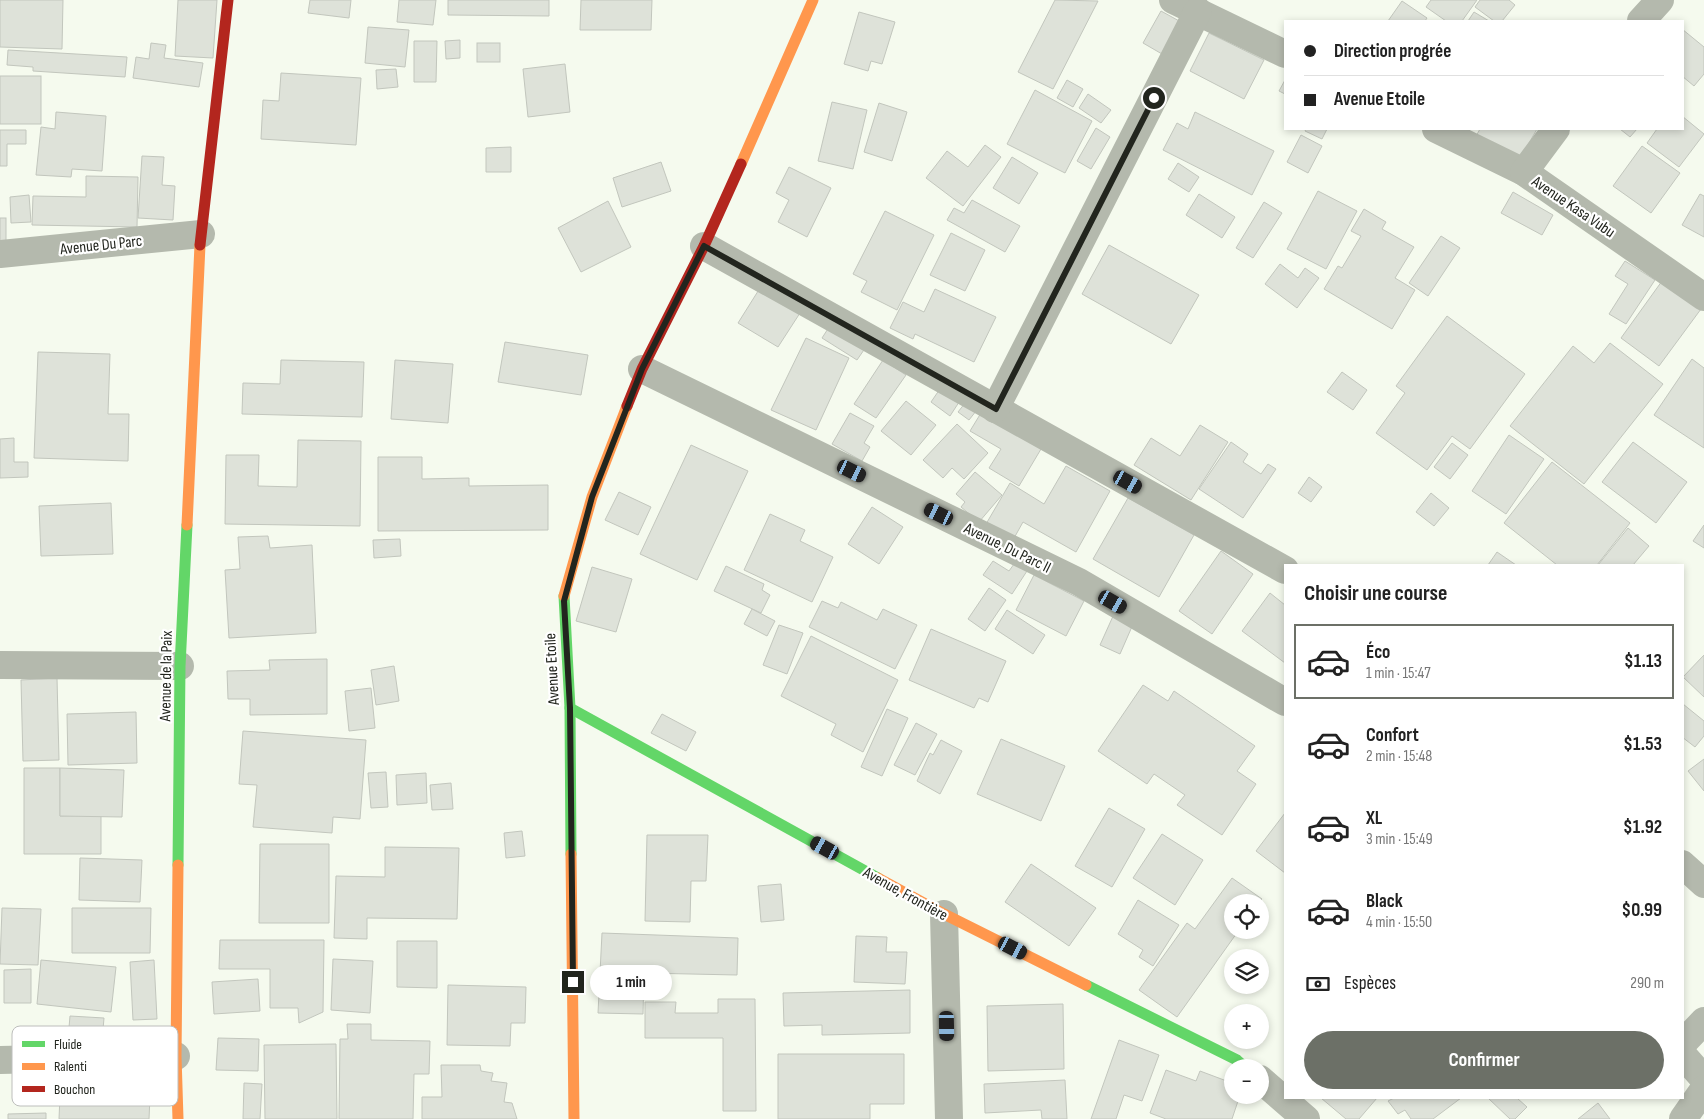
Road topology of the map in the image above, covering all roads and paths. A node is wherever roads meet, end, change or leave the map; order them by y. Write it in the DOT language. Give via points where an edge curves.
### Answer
graph roads {
  1 [pos="228,0"];
  2 [pos="813,0"];
  3 [pos="1173,0"];
  4 [pos="1660,0"];
  5 [pos="1198,11"];
  6 [pos="1642,20"];
  7 [pos="1284,54"];
  8 [pos="1438,130"];
  9 [pos="1555,130"];
  10 [pos="1524,172"];
  11 [pos="201,234"];
  12 [pos="704,246"];
  13 [pos="0,254"];
  14 [pos="1704,297"];
  15 [pos="642,369"];
  16 [pos="996,409"];
  17 [pos="1284,569"];
  18 [pos="0,666"];
  19 [pos="180,666"];
  20 [pos="1284,701"];
  21 [pos="570,708"];
  22 [pos="1684,866"];
  23 [pos="1704,884"];
  24 [pos="944,914"];
  25 [pos="1704,1022"];
  26 [pos="176,1026"];
  27 [pos="1684,1042"];
  28 [pos="1684,1056"];
  29 [pos="1235,1059"];
  30 [pos="1704,1079"];
  31 [pos="1269,1087"];
  32 [pos="1704,1089"];
  33 [pos="178,1106"];
  34 [pos="178,1119"];
  35 [pos="574,1119"];
  36 [pos="950,1119"];
  37 [pos="1306,1119"];
  38 [pos="1683,1119"];
  1 -- 11 [label="street, Avenue de la Paix"];
  2 -- 12 [label="street, Avenue Etoile"];
  3 -- 5 [label="street"];
  4 -- 6 [label="street"];
  5 -- 7 [label="street"];
  5 -- 16 [label="street"];
  8 -- 10 [label="street, Avenue Kasa Vubu"];
  9 -- 10 [label="street"];
  10 -- 14 [label="street, Avenue Kasa Vubu"];
  11 -- 13 [label="street, Avenue Du Parc"];
  11 -- 19 [label="street, Avenue de la Paix"];
  12 -- 15 [label="street, Avenue Etoile"];
  12 -- 16 [label="street"];
  15 -- 20 [label="street, Avenue, Du Parc II" via="1079,582"];
  15 -- 21 [label="street, Avenue Etoile" via="592,497 564,601"];
  16 -- 17 [label="street"];
  18 -- 19 [label="street"];
  19 -- 26 [label="street, Avenue de la Paix"];
  21 -- 24 [label="street, Avenue, Frontière"];
  21 -- 35 [label="street, Avenue Etoile"];
  22 -- 23 [label="street"];
  24 -- 29 [label="street, Avenue, Frontière"];
  24 -- 36 [label="street"];
  25 -- 27 [label="street"];
  28 -- 30 [label="street"];
  31 -- 37 [label="street"];
  32 -- 38 [label="street"];
  33 -- 34 [label="street, Avenue de la Paix"];
}
